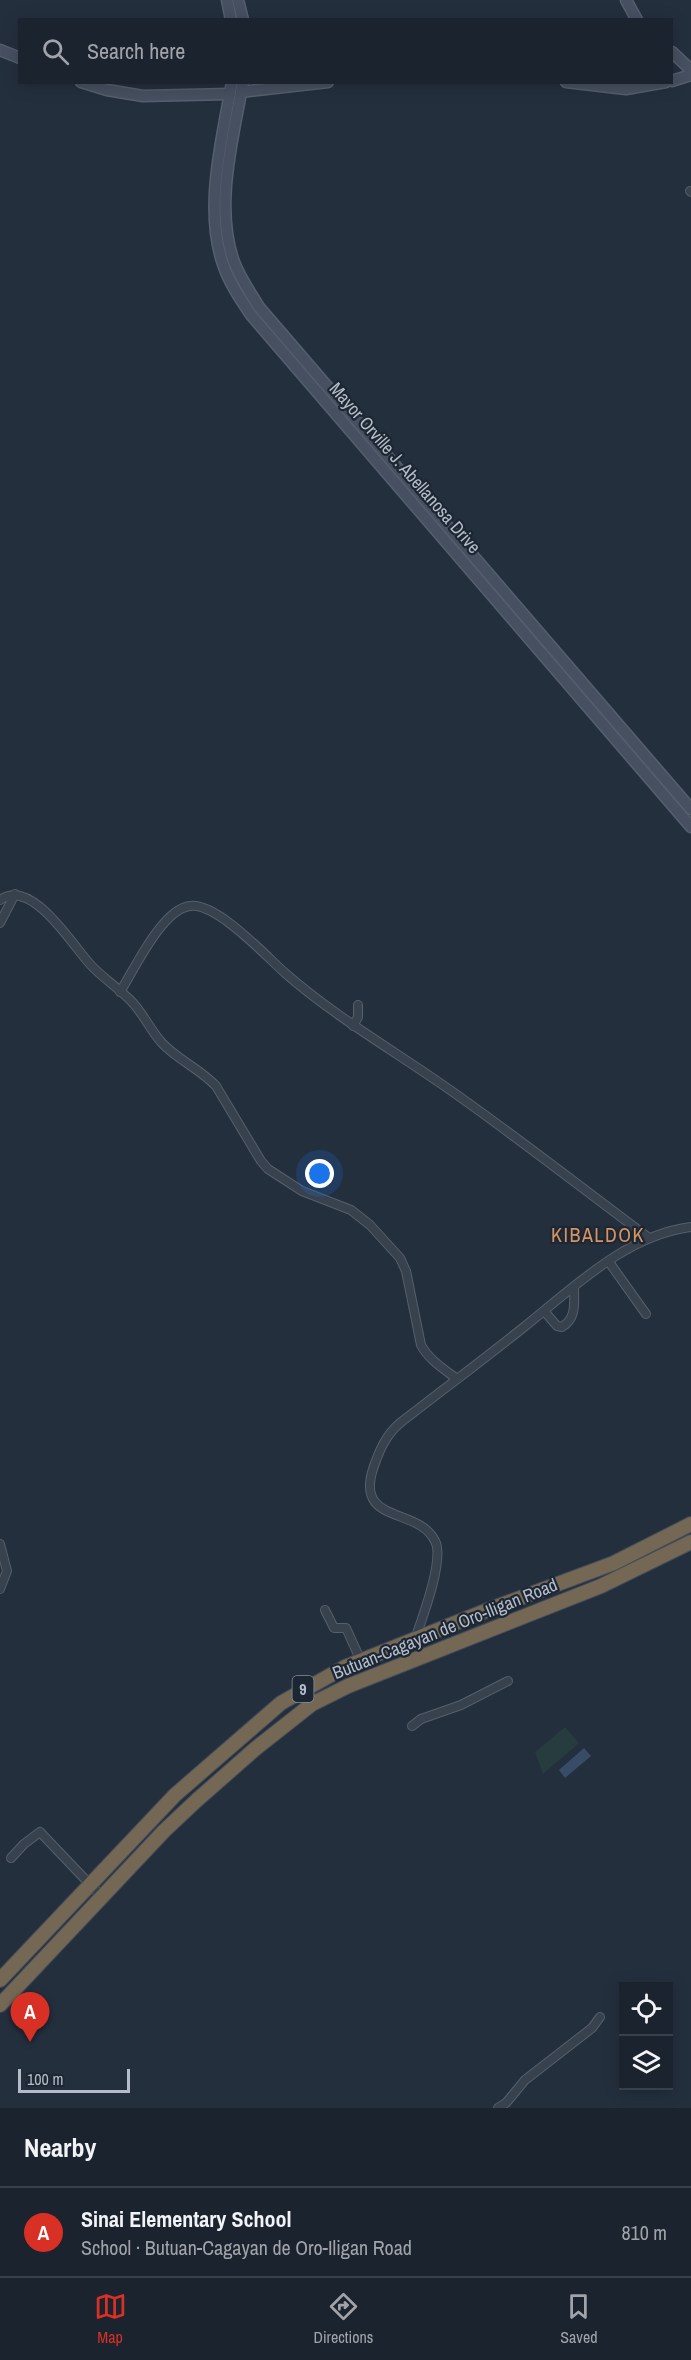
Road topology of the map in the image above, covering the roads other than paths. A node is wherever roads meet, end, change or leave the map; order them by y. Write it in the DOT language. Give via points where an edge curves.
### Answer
graph roads {
  1 [pos="227,0"];
  2 [pos="238,0"];
  3 [pos="626,0"];
  4 [pos="231,18"];
  5 [pos="242,18"];
  6 [pos="636,18"];
  7 [pos="0,50"];
  8 [pos="673,53"];
  9 [pos="18,57"];
  10 [pos="691,70"];
  11 [pos="691,75"];
  12 [pos="673,81"];
  13 [pos="88,84"];
  14 [pos="297,84"];
  15 [pos="583,84"];
  16 [pos="655,84"];
  17 [pos="236,88"];
  18 [pos="220,211"];
  19 [pos="691,809"];
  20 [pos="691,827"];
  21 [pos="15,894"];
  22 [pos="0,900"];
  23 [pos="0,923"];
  24 [pos="120,992"];
  25 [pos="358,1005"];
  26 [pos="353,1026"];
  27 [pos="691,1227"];
  28 [pos="649,1238"];
  29 [pos="609,1262"];
  30 [pos="574,1287"];
  31 [pos="543,1311"];
  32 [pos="646,1314"];
  33 [pos="457,1379"];
  34 [pos="691,1524"];
  35 [pos="691,1542"];
  36 [pos="0,1544"];
  37 [pos="0,1589"];
  38 [pos="325,1610"];
  39 [pos="414,1641"];
  40 [pos="361,1661"];
  41 [pos="508,1681"];
  42 [pos="300,1690"];
  43 [pos="312,1704"];
  44 [pos="412,1726"];
  45 [pos="11,1858"];
  46 [pos="90,1884"];
  47 [pos="102,1897"];
  48 [pos="0,1980"];
  49 [pos="0,2005"];
  50 [pos="600,2017"];
  51 [pos="498,2108"];
  1 -- 4 [label="main road"];
  2 -- 5 [label="main road"];
  3 -- 6 [label="main road"];
  7 -- 9 [label="main road"];
  8 -- 10 [label="main road"];
  11 -- 12 [label="main road"];
  13 -- 17 [label="main road" via="151,96"];
  14 -- 17 [label="main road"];
  15 -- 16 [label="main road" via="626,89"];
  17 -- 18 [label="main road, Mayor Orville J. Abellanosa Drive" via="226,191"];
  18 -- 19 [label="main road, Mayor Orville J. Abellanosa Drive" via="234,261 259,307"];
  18 -- 20 [label="main road, Mayor Orville J. Abellanosa Drive" via="216,239 224,266 251,315"];
  21 -- 22 [label="street"];
  21 -- 23 [label="street"];
  21 -- 24 [label="street" via="43,908 89,963"];
  24 -- 26 [label="street" via="169,917 191,905 222,918 308,994"];
  24 -- 33 [label="street" via="168,1049 216,1086 268,1169 302,1191 351,1210 383,1238 405,1266 421,1345"];
  25 -- 26 [label="street"];
  26 -- 28 [label="street" via="441,1084"];
  27 -- 28 [label="street"];
  28 -- 29 [label="street"];
  29 -- 30 [label="street"];
  29 -- 32 [label="street"];
  30 -- 31 [label="street"];
  30 -- 31 [label="street" via="573,1317 569,1323 562,1328 557,1326"];
  31 -- 33 [label="street"];
  33 -- 39 [label="street" via="389,1433 369,1485 378,1504 426,1530 437,1545 437,1561"];
  34 -- 39 [label="highway, Butuan-Cagayan de Oro-Iligan Road / 9" via="614,1563"];
  35 -- 43 [label="highway, Butuan-Cagayan de Oro-Iligan Road / 9" via="601,1586 348,1686"];
  36 -- 37 [label="street" via="7,1571"];
  38 -- 40 [label="street" via="334,1628 346,1628"];
  39 -- 40 [label="highway, Butuan-Cagayan de Oro-Iligan Road / 9"];
  40 -- 42 [label="highway, Butuan-Cagayan de Oro-Iligan Road / 9"];
  41 -- 44 [label="street"];
  42 -- 43 [label="highway"];
  42 -- 46 [label="highway, Butuan-Cagayan de Oro-Iligan Road / 9" via="184,1785"];
  43 -- 47 [label="highway, Butuan-Cagayan de Oro-Iligan Road / 9" via="197,1800"];
  45 -- 46 [label="street" via="40,1832"];
  46 -- 47 [label="street"];
  46 -- 48 [label="highway, Butuan-Cagayan de Oro-Iligan Road / 9"];
  47 -- 49 [label="highway, Butuan-Cagayan de Oro-Iligan Road / 9"];
  50 -- 51 [label="street"];
}
